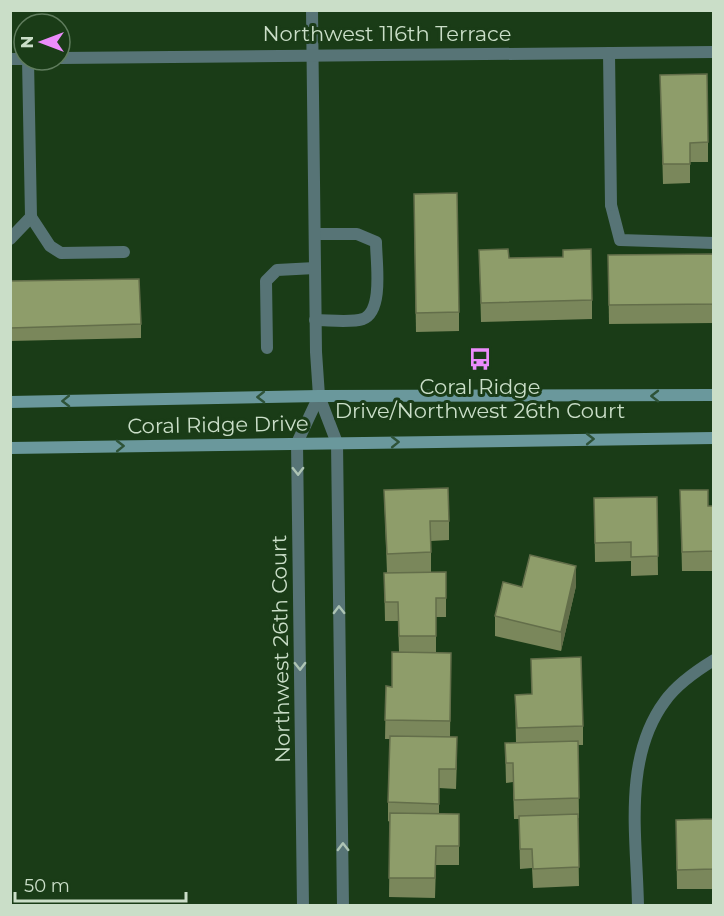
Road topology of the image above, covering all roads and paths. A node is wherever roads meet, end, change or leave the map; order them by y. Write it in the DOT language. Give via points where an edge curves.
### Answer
graph roads {
  1 [pos="312,10"];
  2 [pos="714,52"];
  3 [pos="609,53"];
  4 [pos="313,54"];
  5 [pos="72,58"];
  6 [pos="26,72"];
  7 [pos="32,217"];
  8 [pos="315,234"];
  9 [pos="10,239"];
  10 [pos="714,243"];
  11 [pos="124,252"];
  12 [pos="315,268"];
  13 [pos="315,320"];
  14 [pos="267,348"];
  15 [pos="714,395"];
  16 [pos="319,396"];
  17 [pos="10,402"];
  18 [pos="714,438"];
  19 [pos="297,443"];
  20 [pos="337,443"];
  21 [pos="10,448"];
  22 [pos="714,660"];
  23 [pos="303,906"];
  24 [pos="343,906"];
  25 [pos="638,906"];
  1 -- 4 [label="street, Northwest 26th Court"];
  2 -- 3 [label="street, Northwest 116th Terrace"];
  3 -- 4 [label="street, Northwest 116th Terrace"];
  3 -- 10 [label="street" via="611,205 621,240"];
  4 -- 5 [label="street, Northwest 116th Terrace"];
  4 -- 8 [label="street, Northwest 26th Court"];
  6 -- 7 [label="street"];
  7 -- 9 [label="street"];
  7 -- 11 [label="street" via="50,246 61,253"];
  8 -- 12 [label="street, Northwest 26th Court"];
  8 -- 13 [label="street" via="357,234 376,242 377,302 373,312 363,319"];
  12 -- 13 [label="street, Northwest 26th Court"];
  12 -- 14 [label="street" via="278,270 266,281"];
  13 -- 16 [label="street, Northwest 26th Court"];
  15 -- 16 [label="main road, Coral Ridge Drive, one-way"];
  16 -- 17 [label="main road, Coral Ridge Drive, one-way"];
  16 -- 19 [label="street, Northwest 26th Court"];
  16 -- 20 [label="street, Northwest 26th Court"];
  20 -- 18 [label="main road, Coral Ridge Drive, one-way"];
  19 -- 20 [label="main road, Coral Ridge Drive"];
  21 -- 19 [label="main road, Coral Ridge Drive, one-way"];
  19 -- 23 [label="street, Northwest 26th Court, one-way"];
  24 -- 20 [label="street, Northwest 26th Court, one-way"];
  22 -- 25 [label="street" via="690,675 664,701 648,734 635,776"];
}
